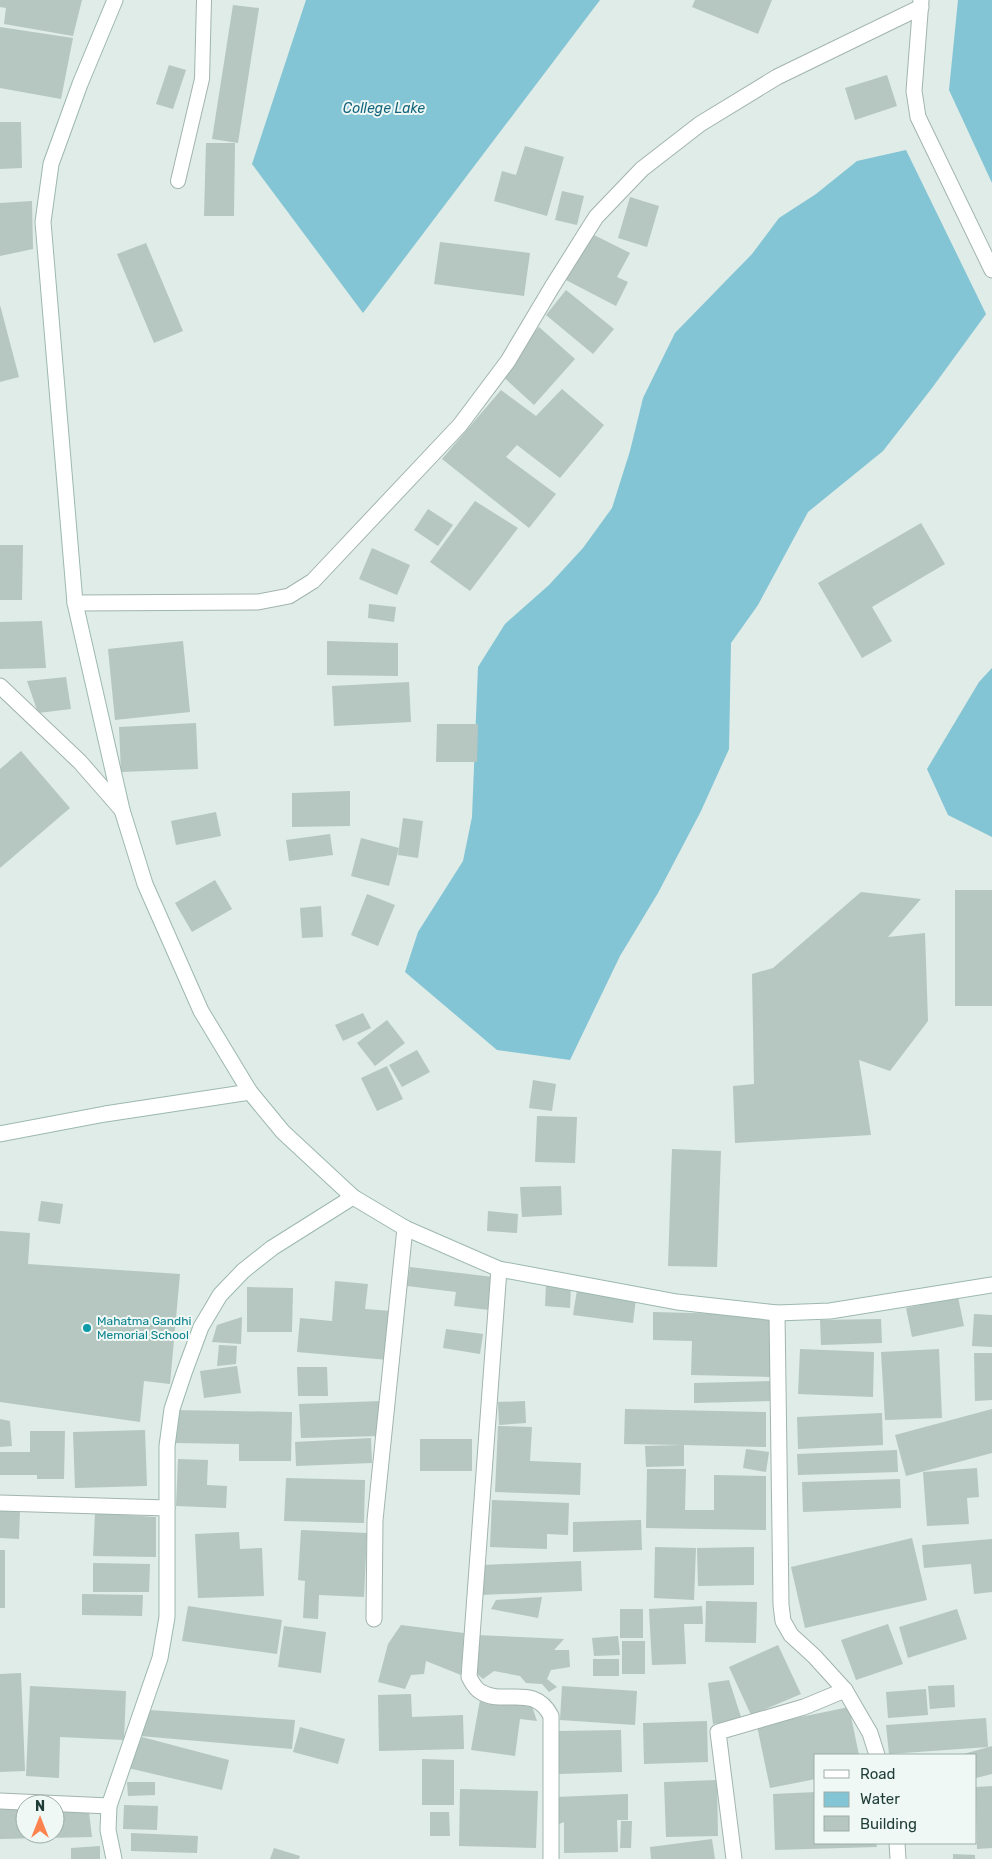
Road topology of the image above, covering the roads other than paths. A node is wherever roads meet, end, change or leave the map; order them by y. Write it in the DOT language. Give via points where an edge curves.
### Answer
graph roads {
  1 [pos="115,0"];
  2 [pos="204,0"];
  3 [pos="921,4"];
  4 [pos="178,181"];
  5 [pos="992,270"];
  6 [pos="75,603"];
  7 [pos="0,686"];
  8 [pos="122,810"];
  9 [pos="250,1092"];
  10 [pos="0,1134"];
  11 [pos="353,1197"];
  12 [pos="405,1228"];
  13 [pos="499,1269"];
  14 [pos="992,1285"];
  15 [pos="778,1313"];
  16 [pos="0,1503"];
  17 [pos="166,1508"];
  18 [pos="374,1619"];
  19 [pos="845,1690"];
  20 [pos="877,1754"];
  21 [pos="0,1801"];
  22 [pos="109,1806"];
  23 [pos="896,1844"];
  24 [pos="114,1859"];
  25 [pos="551,1859"];
  26 [pos="734,1859"];
  27 [pos="898,1859"];
  1 -- 6 [label="street" via="51,164 43,222"];
  2 -- 4 [label="lane" via="202,80"];
  3 -- 5 [label="street" via="914,92 918,117"];
  3 -- 6 [label="street" via="778,77 700,124 642,169 596,217 508,361 460,425 313,581 289,596 258,602"];
  6 -- 8 [label="street"];
  7 -- 8 [label="street" via="80,762"];
  8 -- 9 [label="street" via="145,884 201,1011"];
  9 -- 10 [label="street"];
  9 -- 11 [label="street" via="283,1132"];
  11 -- 12 [label="street"];
  11 -- 17 [label="street" via="272,1248 220,1294 201,1327 172,1409 166,1446"];
  12 -- 13 [label="street"];
  12 -- 18 [label="street" via="375,1520"];
  13 -- 15 [label="street" via="677,1302"];
  13 -- 25 [label="street" via="469,1677 479,1691 487,1695 534,1698 546,1706 551,1716"];
  14 -- 15 [label="street" via="830,1311"];
  15 -- 19 [label="street" via="781,1605 791,1635"];
  16 -- 17 [label="street"];
  17 -- 22 [label="street" via="167,1617 160,1658"];
  19 -- 20 [label="street" via="870,1733"];
  19 -- 26 [label="street" via="804,1707 718,1732"];
  21 -- 22 [label="street"];
  22 -- 24 [label="street" via="108,1830"];
  23 -- 27 [label="street"];
}
